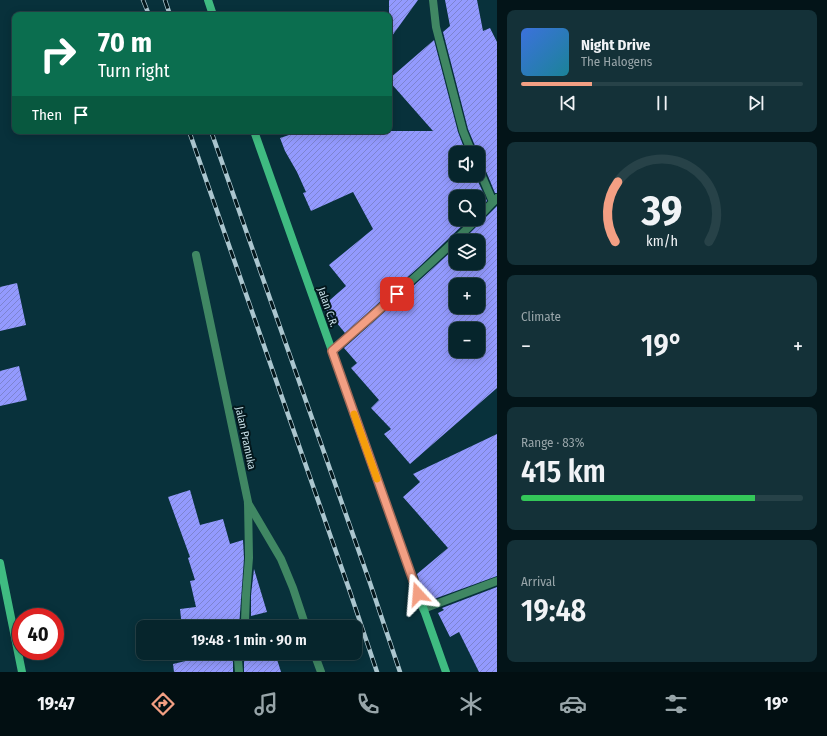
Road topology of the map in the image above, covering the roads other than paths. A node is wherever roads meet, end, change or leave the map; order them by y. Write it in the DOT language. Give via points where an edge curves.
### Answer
graph roads {
  1 [pos="208,0"];
  2 [pos="433,0"];
  3 [pos="212,12"];
  4 [pos="255,134"];
  5 [pos="469,146"];
  6 [pos="485,181"];
  7 [pos="495,200"];
  8 [pos="485,210"];
  9 [pos="469,226"];
  10 [pos="196,255"];
  11 [pos="332,351"];
  12 [pos="248,502"];
  13 [pos="0,563"];
  14 [pos="497,581"];
  15 [pos="423,609"];
  16 [pos="245,620"];
  17 [pos="304,620"];
  18 [pos="238,660"];
  19 [pos="317,660"];
  20 [pos="22,672"];
  21 [pos="239,672"];
  22 [pos="321,672"];
  23 [pos="446,672"];
  1 -- 3 [label="street"];
  2 -- 5 [label="street" via="436,28"];
  4 -- 11 [label="street, Jalan C.R."];
  6 -- 7 [label="street"];
  7 -- 8 [label="street"];
  9 -- 11 [label="street"];
  10 -- 12 [label="street, Jalan Pramuka"];
  11 -- 15 [label="street, Jalan C.R."];
  12 -- 16 [label="street, Jalan Pramuka" via="249,558"];
  12 -- 17 [label="street" via="281,559"];
  13 -- 20 [label="street"];
  14 -- 15 [label="street"];
  15 -- 23 [label="street, Jalan C.R."];
  18 -- 21 [label="street"];
  19 -- 22 [label="street"];
}
